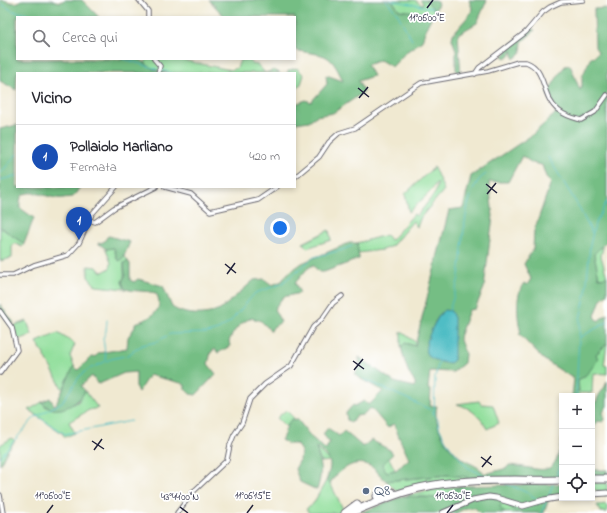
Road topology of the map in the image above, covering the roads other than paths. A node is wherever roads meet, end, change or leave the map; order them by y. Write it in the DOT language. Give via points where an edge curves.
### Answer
graph roads {
  1 [pos="139,0"];
  2 [pos="583,0"];
  3 [pos="148,16"];
  4 [pos="155,60"];
  5 [pos="158,72"];
  6 [pos="475,74"];
  7 [pos="607,95"];
  8 [pos="296,176"];
  9 [pos="115,188"];
  10 [pos="154,188"];
  11 [pos="169,188"];
  12 [pos="276,188"];
  13 [pos="89,220"];
  14 [pos="0,275"];
  15 [pos="342,296"];
  16 [pos="0,311"];
  17 [pos="0,373"];
  18 [pos="595,479"];
  19 [pos="607,479"];
  20 [pos="559,480"];
  21 [pos="595,483"];
  22 [pos="607,483"];
  23 [pos="559,484"];
  24 [pos="434,485"];
  25 [pos="607,493"];
  26 [pos="595,494"];
  27 [pos="0,496"];
  28 [pos="377,496"];
  29 [pos="559,498"];
  30 [pos="356,504"];
  31 [pos="3,513"];
  32 [pos="177,513"];
  33 [pos="345,513"];
  34 [pos="350,513"];
  35 [pos="360,513"];
  36 [pos="443,513"];
  1 -- 3 [label="street" via="148,11"];
  2 -- 6 [label="street" via="570,0 550,6 526,32 479,68"];
  4 -- 5 [label="street" via="160,66"];
  6 -- 7 [label="street" via="518,62 530,63 539,70 556,109 581,120 595,112"];
  6 -- 8 [label="street" via="421,83 355,128 339,133 319,157"];
  9 -- 13 [label="street"];
  10 -- 13 [label="street" via="114,208 100,220"];
  11 -- 12 [label="street" via="191,194 210,211 258,200"];
  13 -- 14 [label="street" via="79,243 68,255 34,265 13,275"];
  15 -- 32 [label="street" via="313,327 291,366 265,384 250,400 242,423 234,435 227,460 193,492"];
  16 -- 17 [label="street" via="12,328 17,350"];
  18 -- 19 [label="highway"];
  20 -- 24 [label="highway"];
  21 -- 22 [label="highway"];
  23 -- 35 [label="highway" via="436,489 407,495"];
  24 -- 28 [label="highway" via="423,484"];
  24 -- 34 [label="highway" via="393,495"];
  25 -- 26 [label="street"];
  27 -- 31 [label="street"];
  29 -- 36 [label="street" via="523,506 489,497 473,500"];
  30 -- 33 [label="highway"];
}
